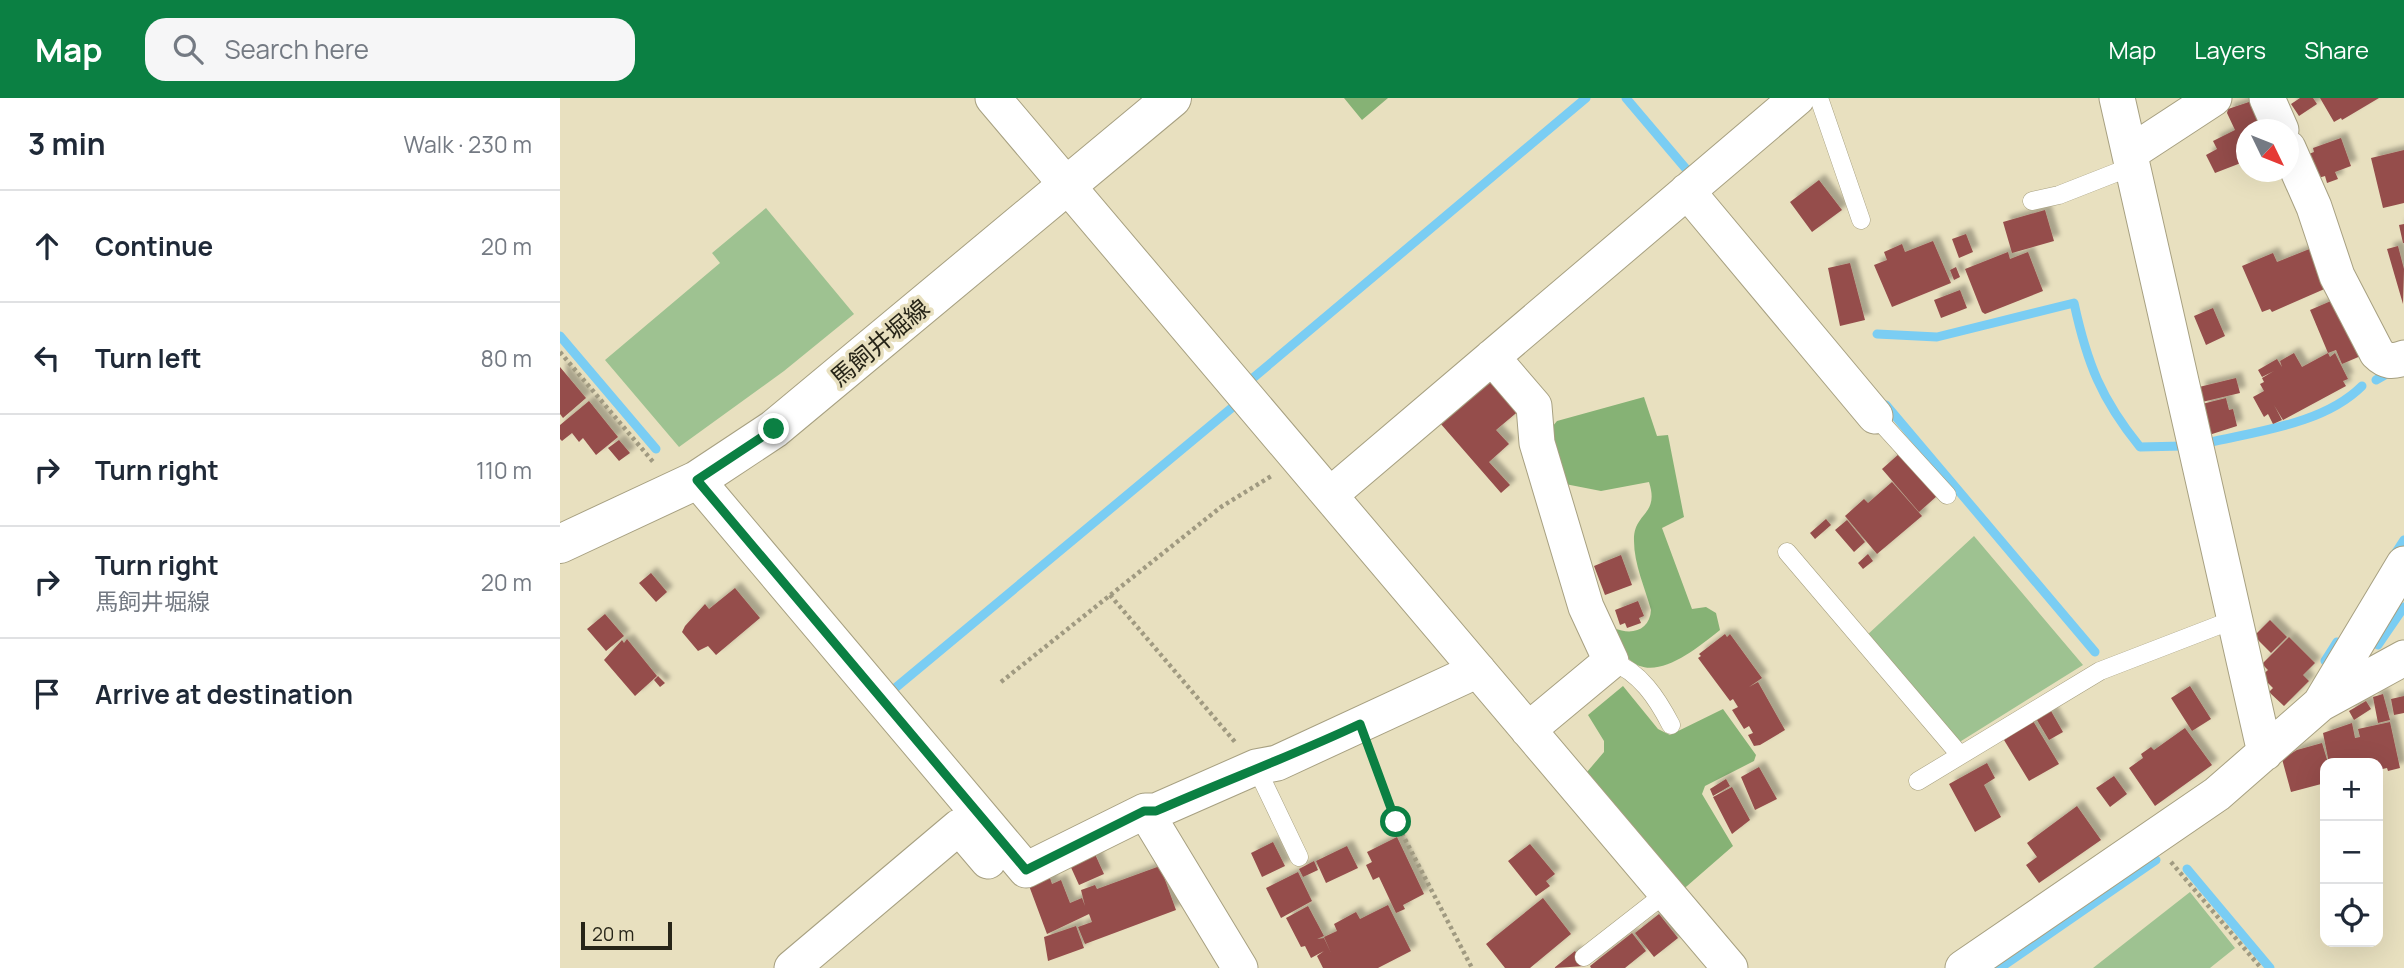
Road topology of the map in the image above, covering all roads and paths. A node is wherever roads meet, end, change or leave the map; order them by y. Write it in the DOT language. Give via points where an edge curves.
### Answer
graph roads {
  1 [pos="993,98"];
  2 [pos="1172,98"];
  3 [pos="1797,98"];
  4 [pos="1819,98"];
  5 [pos="2117,98"];
  6 [pos="2214,98"];
  7 [pos="2267,98"];
  8 [pos="2276,119"];
  9 [pos="2131,160"];
  10 [pos="2299,173"];
  11 [pos="1067,185"];
  12 [pos="1687,191"];
  13 [pos="2032,201"];
  14 [pos="1861,220"];
  15 [pos="560,352"];
  16 [pos="1492,357"];
  17 [pos="2404,358"];
  18 [pos="1875,416"];
  19 [pos="1299,459"];
  20 [pos="687,485"];
  21 [pos="1330,495"];
  22 [pos="1947,495"];
  23 [pos="560,544"];
  24 [pos="1787,552"];
  25 [pos="2404,564"];
  26 [pos="1110,595"];
  27 [pos="2235,619"];
  28 [pos="2404,658"];
  29 [pos="1611,661"];
  30 [pos="1478,670"];
  31 [pos="1001,682"];
  32 [pos="2320,704"];
  33 [pos="1360,724"];
  34 [pos="1671,725"];
  35 [pos="1528,730"];
  36 [pos="2265,753"];
  37 [pos="1960,755"];
  38 [pos="1256,767"];
  39 [pos="1918,781"];
  40 [pos="1144,811"];
  41 [pos="2152,839"];
  42 [pos="1299,857"];
  43 [pos="1026,870"];
  44 [pos="1666,893"];
  45 [pos="1584,957"];
  46 [pos="792,968"];
  47 [pos="1240,968"];
  48 [pos="1472,968"];
  49 [pos="1730,968"];
  50 [pos="1963,968"];
  51 [pos="2260,968"];
  1 -- 11 [label="street"];
  2 -- 11 [label="main road, 馬飼井堀線"];
  3 -- 12 [label="street"];
  4 -- 14 [label="lane"];
  5 -- 9 [label="street"];
  6 -- 9 [label="street"];
  7 -- 8 [label="street"];
  9 -- 13 [label="lane" via="2059,195"];
  9 -- 27 [label="street"];
  10 -- 17 [label="street" via="2337,276 2377,353 2394,362"];
  11 -- 19 [label="street"];
  11 -- 20 [label="main road, 馬飼井堀線" via="774,429"];
  12 -- 16 [label="street"];
  12 -- 18 [label="street"];
  15 -- 20 [label="path"];
  16 -- 21 [label="street"];
  16 -- 29 [label="street" via="1534,406 1537,443 1587,607"];
  18 -- 22 [label="lane"];
  19 -- 21 [label="street"];
  19 -- 26 [label="path" via="1221,507"];
  20 -- 23 [label="main road, 馬飼井堀線"];
  20 -- 43 [label="street"];
  21 -- 30 [label="street"];
  24 -- 37 [label="lane"];
  25 -- 32 [label="street"];
  26 -- 31 [label="path"];
  26 -- 38 [label="path"];
  27 -- 36 [label="street"];
  27 -- 37 [label="lane" via="2101,671"];
  28 -- 32 [label="street"];
  29 -- 34 [label="lane" via="1630,668"];
  29 -- 35 [label="street"];
  30 -- 33 [label="street"];
  30 -- 35 [label="street"];
  32 -- 36 [label="street"];
  33 -- 38 [label="street" via="1277,763"];
  33 -- 48 [label="path" via="1396,822"];
  35 -- 44 [label="street"];
  36 -- 41 [label="street" via="2217,794"];
  37 -- 39 [label="lane"];
  38 -- 40 [label="street" via="1156,811"];
  38 -- 42 [label="lane"];
  40 -- 43 [label="street"];
  40 -- 47 [label="street"];
  41 -- 50 [label="street"];
  41 -- 51 [label="path"];
  43 -- 46 [label="street" via="1005,880 959,827"];
  44 -- 45 [label="lane"];
  44 -- 49 [label="street"];
}
